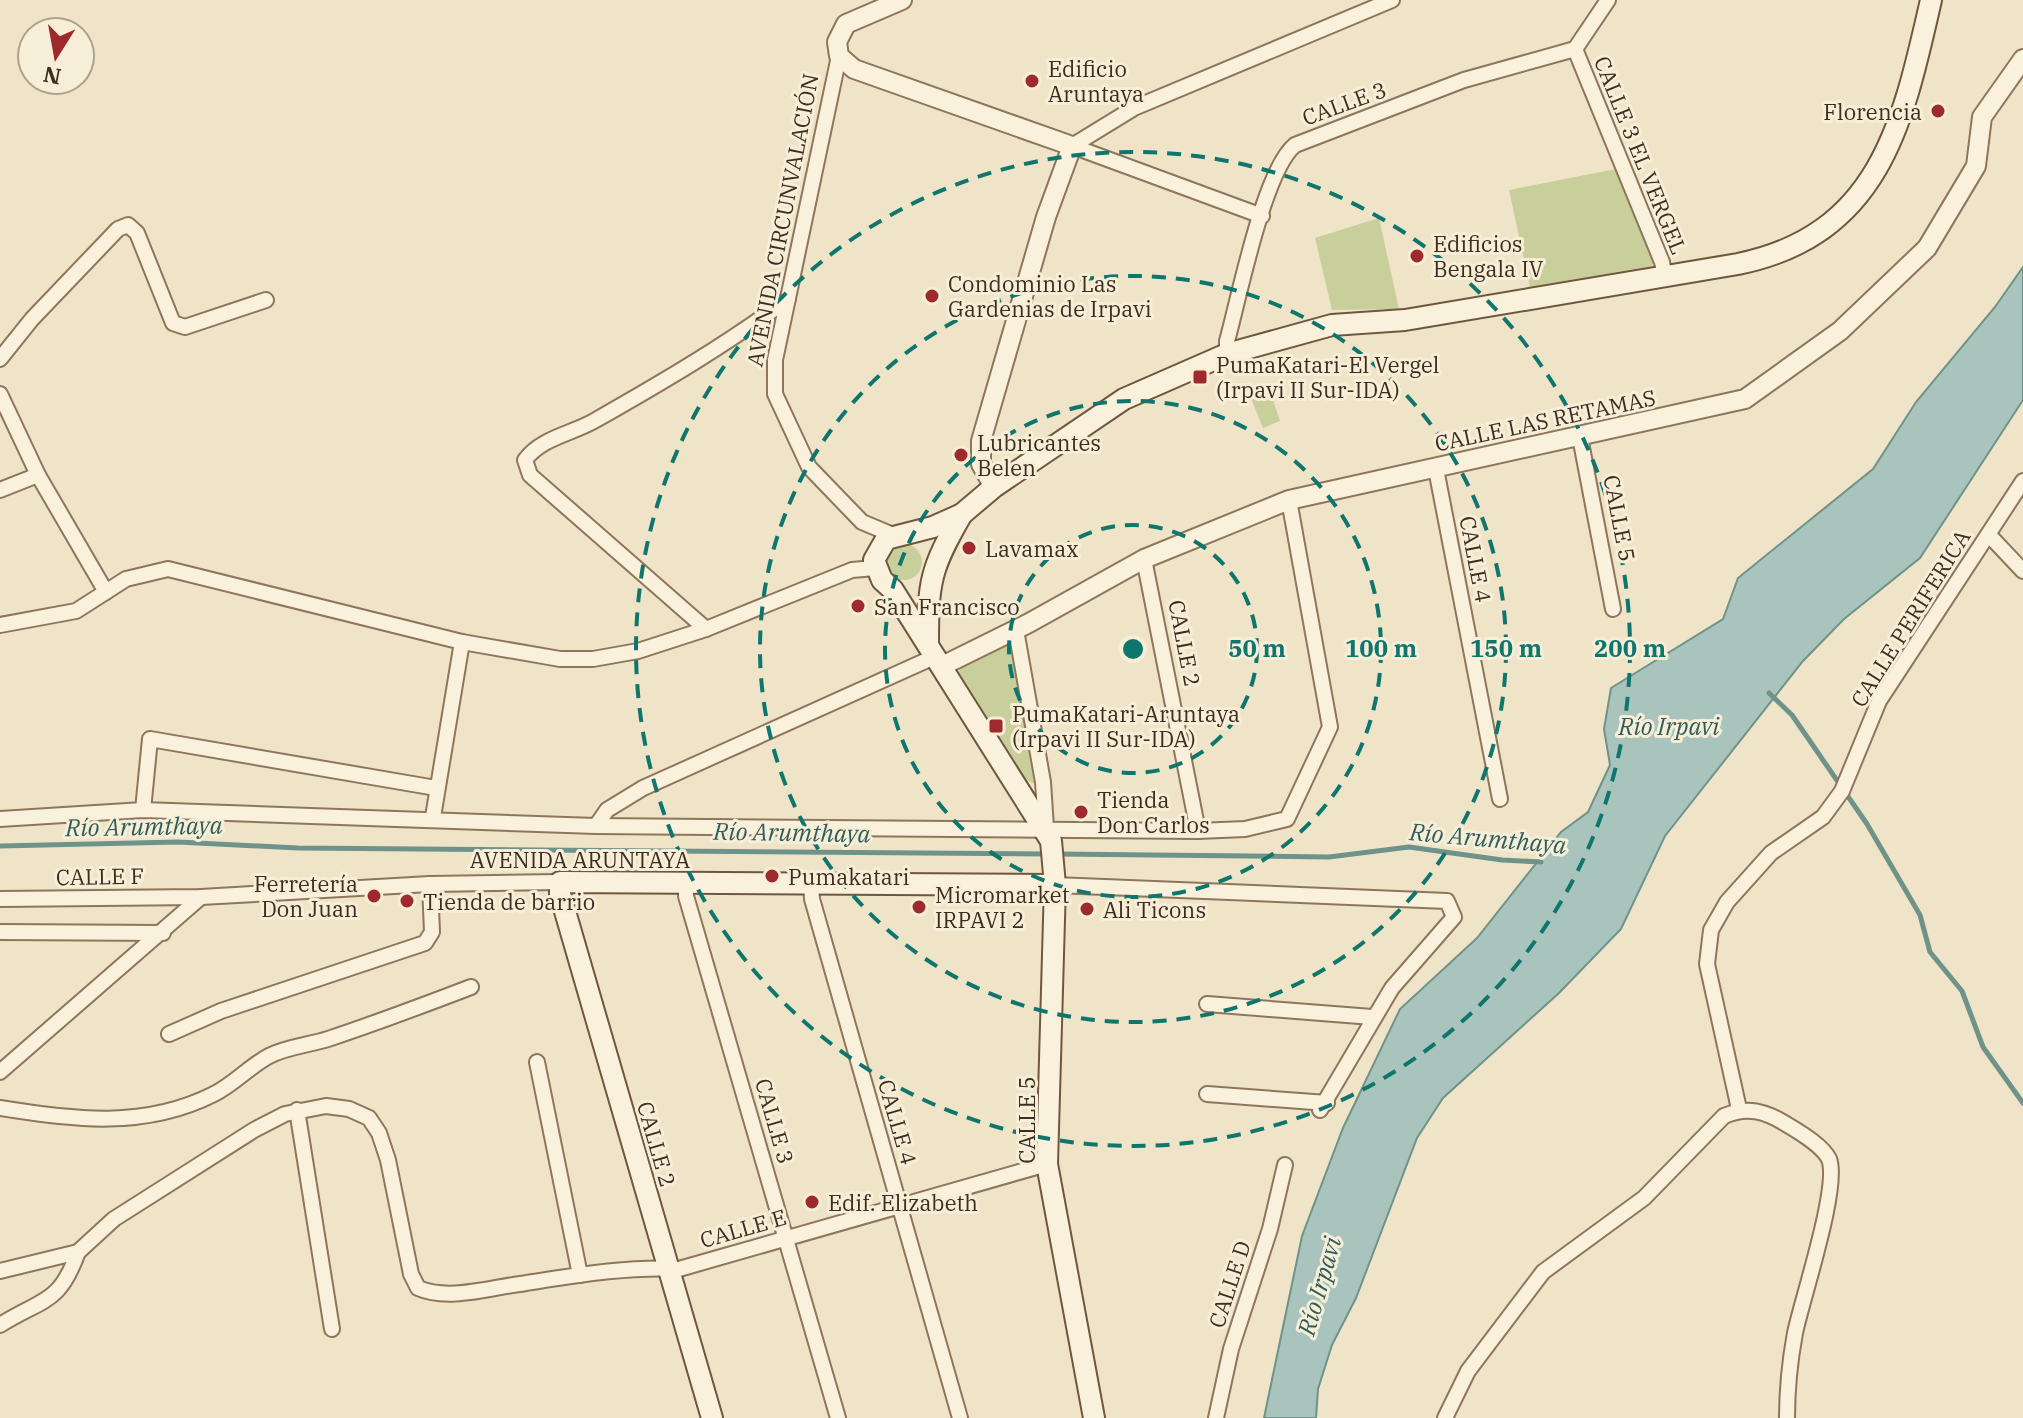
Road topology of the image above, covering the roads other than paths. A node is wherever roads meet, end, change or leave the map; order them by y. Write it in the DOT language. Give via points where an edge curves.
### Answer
graph roads {
  1 [pos="902,0"];
  2 [pos="1392,0"];
  3 [pos="1608,0"];
  4 [pos="1931,0"];
  5 [pos="1575,49"];
  6 [pos="839,56"];
  7 [pos="2023,59"];
  8 [pos="1072,146"];
  9 [pos="1262,216"];
  10 [pos="1665,277"];
  11 [pos="788,299"];
  12 [pos="266,300"];
  13 [pos="1227,354"];
  14 [pos="0,359"];
  15 [pos="0,394"];
  16 [pos="1580,437"];
  17 [pos="1436,469"];
  18 [pos="38,475"];
  19 [pos="2023,481"];
  20 [pos="994,487"];
  21 [pos="0,490"];
  22 [pos="1289,500"];
  23 [pos="962,514"];
  24 [pos="900,534"];
  25 [pos="1989,535"];
  26 [pos="1144,559"];
  27 [pos="875,568"];
  28 [pos="932,571"];
  29 [pos="2023,571"];
  30 [pos="893,590"];
  31 [pos="106,592"];
  32 [pos="1613,609"];
  33 [pos="0,625"];
  34 [pos="706,629"];
  35 [pos="1016,630"];
  36 [pos="462,642"];
  37 [pos="935,656"];
  38 [pos="436,788"];
  39 [pos="1500,799"];
  40 [pos="143,810"];
  41 [pos="433,817"];
  42 [pos="0,819"];
  43 [pos="596,826"];
  44 [pos="1198,831"];
  45 [pos="1048,834"];
  46 [pos="1055,876"];
  47 [pos="560,882"];
  48 [pos="686,883"];
  49 [pos="430,884"];
  50 [pos="811,884"];
  51 [pos="201,897"];
  52 [pos="0,899"];
  53 [pos="0,932"];
  54 [pos="163,933"];
  55 [pos="471,987"];
  56 [pos="1207,1004"];
  57 [pos="1372,1017"];
  58 [pos="169,1034"];
  59 [pos="0,1057"];
  60 [pos="18,1057"];
  61 [pos="537,1062"];
  62 [pos="0,1072"];
  63 [pos="1207,1094"];
  64 [pos="0,1108"];
  65 [pos="1739,1109"];
  66 [pos="297,1110"];
  67 [pos="1047,1164"];
  68 [pos="1285,1165"];
  69 [pos="899,1206"];
  70 [pos="786,1238"];
  71 [pos="78,1252"];
  72 [pos="668,1269"];
  73 [pos="0,1271"];
  74 [pos="580,1275"];
  75 [pos="0,1325"];
  76 [pos="332,1329"];
  77 [pos="712,1418"];
  78 [pos="838,1418"];
  79 [pos="960,1418"];
  80 [pos="1094,1418"];
  81 [pos="1216,1418"];
  82 [pos="1445,1418"];
  83 [pos="1787,1418"];
  1 -- 6 [label="street, AVENIDA CIRCUNVALACIÓN" via="846,24 837,42"];
  2 -- 8 [label="street" via="1134,108"];
  3 -- 5 [label="street"];
  4 -- 10 [label="main road" via="1909,98 1870,179 1847,207 1791,249"];
  5 -- 9 [label="street, CALLE 3" via="1464,80 1295,145 1284,154"];
  5 -- 10 [label="street, CALLE 3 EL VERGEL"];
  6 -- 8 [label="street" via="854,69"];
  6 -- 11 [label="street, AVENIDA CIRCUNVALACIÓN"];
  7 -- 16 [label="street, CALLE LAS RETAMAS" via="1982,117 1976,166 1927,248 1840,331 1745,399"];
  8 -- 9 [label="street"];
  8 -- 20 [label="street" via="1049,206 981,441 981,464"];
  9 -- 13 [label="street, CALLE 3"];
  10 -- 13 [label="main road" via="1405,320 1332,325"];
  11 -- 24 [label="street, AVENIDA CIRCUNVALACIÓN" via="775,360 775,394 809,467 862,522"];
  11 -- 34 [label="street" via="729,344 574,432 543,443 525,460 530,475"];
  12 -- 14 [label="street" via="185,327 173,323 137,233 128,225 118,229 32,319"];
  13 -- 20 [label="main road" via="1124,399"];
  15 -- 18 [label="street"];
  16 -- 17 [label="street, CALLE LAS RETAMAS"];
  16 -- 32 [label="street, CALLE 5"];
  17 -- 22 [label="street, CALLE LAS RETAMAS"];
  17 -- 39 [label="street, CALLE 4"];
  18 -- 21 [label="street"];
  18 -- 31 [label="street"];
  19 -- 25 [label="street, CALLE PERIFERICA"];
  20 -- 23 [label="main road"];
  22 -- 26 [label="street, CALLE LAS RETAMAS"];
  22 -- 44 [label="street" via="1330,727 1287,819 1245,829"];
  23 -- 24 [label="main road"];
  23 -- 28 [label="main road"];
  24 -- 27 [label="main road" via="876,552"];
  24 -- 28 [label="main road" via="923,541"];
  25 -- 29 [label="street"];
  25 -- 65 [label="street, CALLE PERIFERICA" via="1879,701 1835,800 1823,817 1771,853 1727,902 1711,930 1707,964"];
  26 -- 35 [label="street, CALLE LAS RETAMAS"];
  26 -- 44 [label="street, CALLE 2"];
  27 -- 30 [label="main road"];
  27 -- 34 [label="street" via="852,570"];
  28 -- 30 [label="main road" via="914,590"];
  28 -- 37 [label="main road"];
  30 -- 37 [label="main road"];
  31 -- 33 [label="street" via="76,611"];
  31 -- 36 [label="street" via="137,575 168,569"];
  34 -- 36 [label="street" via="593,659 545,657"];
  35 -- 37 [label="street, CALLE LAS RETAMAS"];
  35 -- 45 [label="street"];
  36 -- 38 [label="street"];
  37 -- 43 [label="street" via="643,788 607,810"];
  37 -- 45 [label="main road"];
  38 -- 40 [label="street" via="150,739"];
  38 -- 41 [label="street"];
  40 -- 41 [label="street"];
  40 -- 42 [label="street"];
  41 -- 43 [label="street"];
  43 -- 45 [label="street"];
  44 -- 45 [label="street"];
  45 -- 46 [label="main road"];
  46 -- 50 [label="main road, AVENIDA ARUNTAYA"];
  46 -- 57 [label="street" via="1447,901 1454,917"];
  46 -- 67 [label="main road, CALLE 5"];
  47 -- 48 [label="main road, AVENIDA ARUNTAYA"];
  47 -- 49 [label="street, AVENIDA ARUNTAYA"];
  47 -- 72 [label="main road, CALLE 2"];
  48 -- 50 [label="main road, AVENIDA ARUNTAYA"];
  48 -- 70 [label="street, CALLE 3"];
  49 -- 51 [label="street, AVENIDA ARUNTAYA"];
  49 -- 58 [label="street" via="432,932 425,943 221,1011"];
  50 -- 69 [label="street, CALLE 4"];
  51 -- 52 [label="street, CALLE F"];
  51 -- 54 [label="street"];
  53 -- 54 [label="street"];
  54 -- 60 [label="street"];
  55 -- 64 [label="street" via="269,1056 213,1094 160,1113 87,1121"];
  56 -- 57 [label="street"];
  57 -- 63 [label="street" via="1324,1106"];
  59 -- 60 [label="street"];
  60 -- 62 [label="street"];
  61 -- 74 [label="street"];
  65 -- 82 [label="street" via="1724,1116 1644,1198 1543,1272 1468,1371"];
  65 -- 83 [label="street" via="1760,1111 1785,1123 1829,1159 1828,1196 1795,1334"];
  66 -- 71 [label="street" via="254,1130 114,1219"];
  66 -- 74 [label="street, CALLE E" via="326,1106 369,1118 388,1160 418,1288 444,1294"];
  66 -- 76 [label="street"];
  67 -- 69 [label="street, CALLE E"];
  67 -- 80 [label="main road, CALLE 5"];
  68 -- 81 [label="street, CALLE D"];
  69 -- 70 [label="street, CALLE E"];
  69 -- 79 [label="street, CALLE 4"];
  70 -- 72 [label="street, CALLE E"];
  70 -- 78 [label="street, CALLE 3"];
  71 -- 73 [label="street"];
  71 -- 75 [label="street" via="67,1282 47,1301"];
  72 -- 74 [label="street, CALLE E"];
  72 -- 77 [label="main road, CALLE 2"];
}
